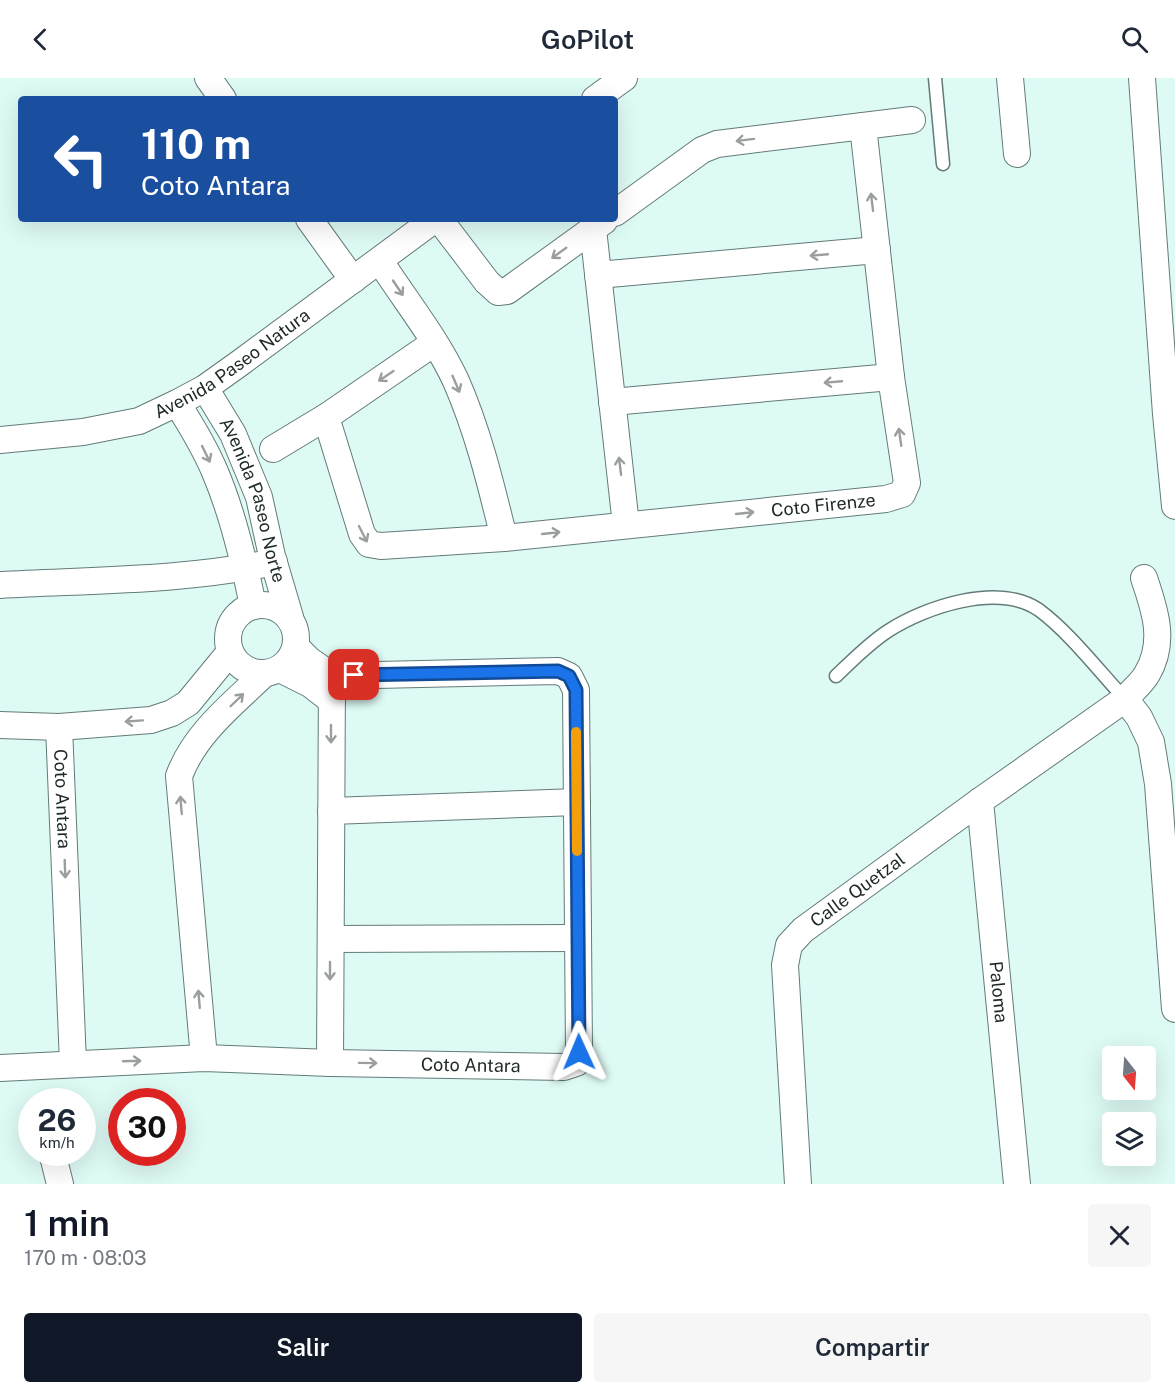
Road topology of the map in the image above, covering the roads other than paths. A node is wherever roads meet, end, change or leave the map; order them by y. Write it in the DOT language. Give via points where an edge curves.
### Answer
graph roads {
  1 [pos="208,78"];
  2 [pos="624,78"];
  3 [pos="935,78"];
  4 [pos="1010,78"];
  5 [pos="1142,78"];
  6 [pos="221,96"];
  7 [pos="600,96"];
  8 [pos="912,120"];
  9 [pos="863,126"];
  10 [pos="1017,154"];
  11 [pos="943,164"];
  12 [pos="618,211"];
  13 [pos="311,222"];
  14 [pos="433,222"];
  15 [pos="439,222"];
  16 [pos="600,224"];
  17 [pos="877,250"];
  18 [pos="380,261"];
  19 [pos="598,275"];
  20 [pos="353,280"];
  21 [pos="434,343"];
  22 [pos="891,377"];
  23 [pos="205,388"];
  24 [pos="612,402"];
  25 [pos="177,403"];
  26 [pos="1171,414"];
  27 [pos="326,417"];
  28 [pos="0,440"];
  29 [pos="273,449"];
  30 [pos="1175,506"];
  31 [pos="626,525"];
  32 [pos="504,538"];
  33 [pos="274,562"];
  34 [pos="245,568"];
  35 [pos="1144,578"];
  36 [pos="0,585"];
  37 [pos="253,606"];
  38 [pos="290,617"];
  39 [pos="296,647"];
  40 [pos="230,652"];
  41 [pos="272,671"];
  42 [pos="332,676"];
  43 [pos="836,676"];
  44 [pos="1125,699"];
  45 [pos="332,701"];
  46 [pos="0,725"];
  47 [pos="59,727"];
  48 [pos="980,801"];
  49 [pos="577,802"];
  50 [pos="331,811"];
  51 [pos="578,938"];
  52 [pos="331,939"];
  53 [pos="1175,1009"];
  54 [pos="204,1058"];
  55 [pos="73,1063"];
  56 [pos="330,1063"];
  57 [pos="0,1068"];
  58 [pos="798,1184"];
  59 [pos="1017,1184"];
  1 -- 6 [label="street"];
  2 -- 7 [label="street"];
  3 -- 11 [label="lane"];
  4 -- 10 [label="street"];
  5 -- 26 [label="street"];
  8 -- 9 [label="street"];
  9 -- 12 [label="street, one-way" via="717,144 702,150"];
  17 -- 9 [label="street, Coto Firenze, one-way"];
  13 -- 20 [label="street"];
  14 -- 18 [label="street, Avenida Paseo Natura"];
  16 -- 15 [label="street, one-way" via="507,291 498,292"];
  16 -- 19 [label="street"];
  17 -- 19 [label="street, one-way"];
  17 -- 22 [label="street, Coto Firenze"];
  18 -- 20 [label="street, Avenida Paseo Natura"];
  18 -- 21 [label="street, one-way"];
  19 -- 24 [label="street"];
  20 -- 23 [label="street, Avenida Paseo Natura"];
  21 -- 27 [label="street, one-way"];
  21 -- 32 [label="street, one-way" via="455,380 485,459"];
  22 -- 24 [label="street, one-way"];
  31 -- 22 [label="street, Coto Firenze, one-way" via="886,499 902,494 907,483"];
  23 -- 25 [label="street, Avenida Paseo Natura"];
  23 -- 33 [label="street, Avenida Paseo Norte" via="233,434 252,479"];
  31 -- 24 [label="street, one-way"];
  25 -- 28 [label="street, Avenida Paseo Natura" via="139,421 83,432"];
  25 -- 34 [label="street, Avenida Paseo Norte, one-way" via="216,472"];
  26 -- 30 [label="street"];
  27 -- 29 [label="street"];
  27 -- 32 [label="street, Coto Firenze, one-way" via="362,534 369,544"];
  32 -- 31 [label="street, Coto Firenze, one-way"];
  33 -- 34 [label="street"];
  33 -- 38 [label="street, Avenida Paseo Norte"];
  34 -- 36 [label="street"];
  34 -- 37 [label="street, Avenida Paseo Norte"];
  35 -- 44 [label="street, Calle Quetzal" via="1156,610 1158,644 1147,674"];
  37 -- 38 [label="street" via="277,607"];
  37 -- 40 [label="street" via="234,619 229,629"];
  38 -- 39 [label="street" via="297,636"];
  39 -- 41 [label="street" via="293,656"];
  39 -- 42 [label="street"];
  40 -- 41 [label="street" via="254,673"];
  40 -- 47 [label="street, Coto Antara, one-way" via="188,703 172,713 151,720"];
  41 -- 45 [label="street" via="310,684"];
  54 -- 41 [label="street, one-way" via="179,776 199,739"];
  42 -- 45 [label="street"];
  42 -- 49 [label="street, Coto Antara" via="558,671 569,676 576,690"];
  43 -- 44 [label="lane" via="879,638 914,616 943,606 995,598 1022,602 1038,610 1060,628"];
  44 -- 48 [label="street, Calle Quetzal"];
  44 -- 53 [label="street" via="1151,742 1158,784"];
  45 -- 50 [label="street, one-way"];
  46 -- 47 [label="street, Coto Antara"];
  47 -- 55 [label="street, Coto Antara, one-way"];
  48 -- 58 [label="street, Calle Quetzal" via="803,930 789,945 785,965"];
  48 -- 59 [label="street, Paloma"];
  49 -- 50 [label="street"];
  49 -- 51 [label="street, Coto Antara"];
  50 -- 52 [label="street"];
  51 -- 52 [label="street"];
  56 -- 51 [label="street, Coto Antara, one-way" via="564,1067 576,1063"];
  52 -- 56 [label="street, one-way"];
  55 -- 54 [label="street, Coto Antara, one-way"];
  54 -- 56 [label="street, Coto Antara"];
  55 -- 57 [label="street"];
}
